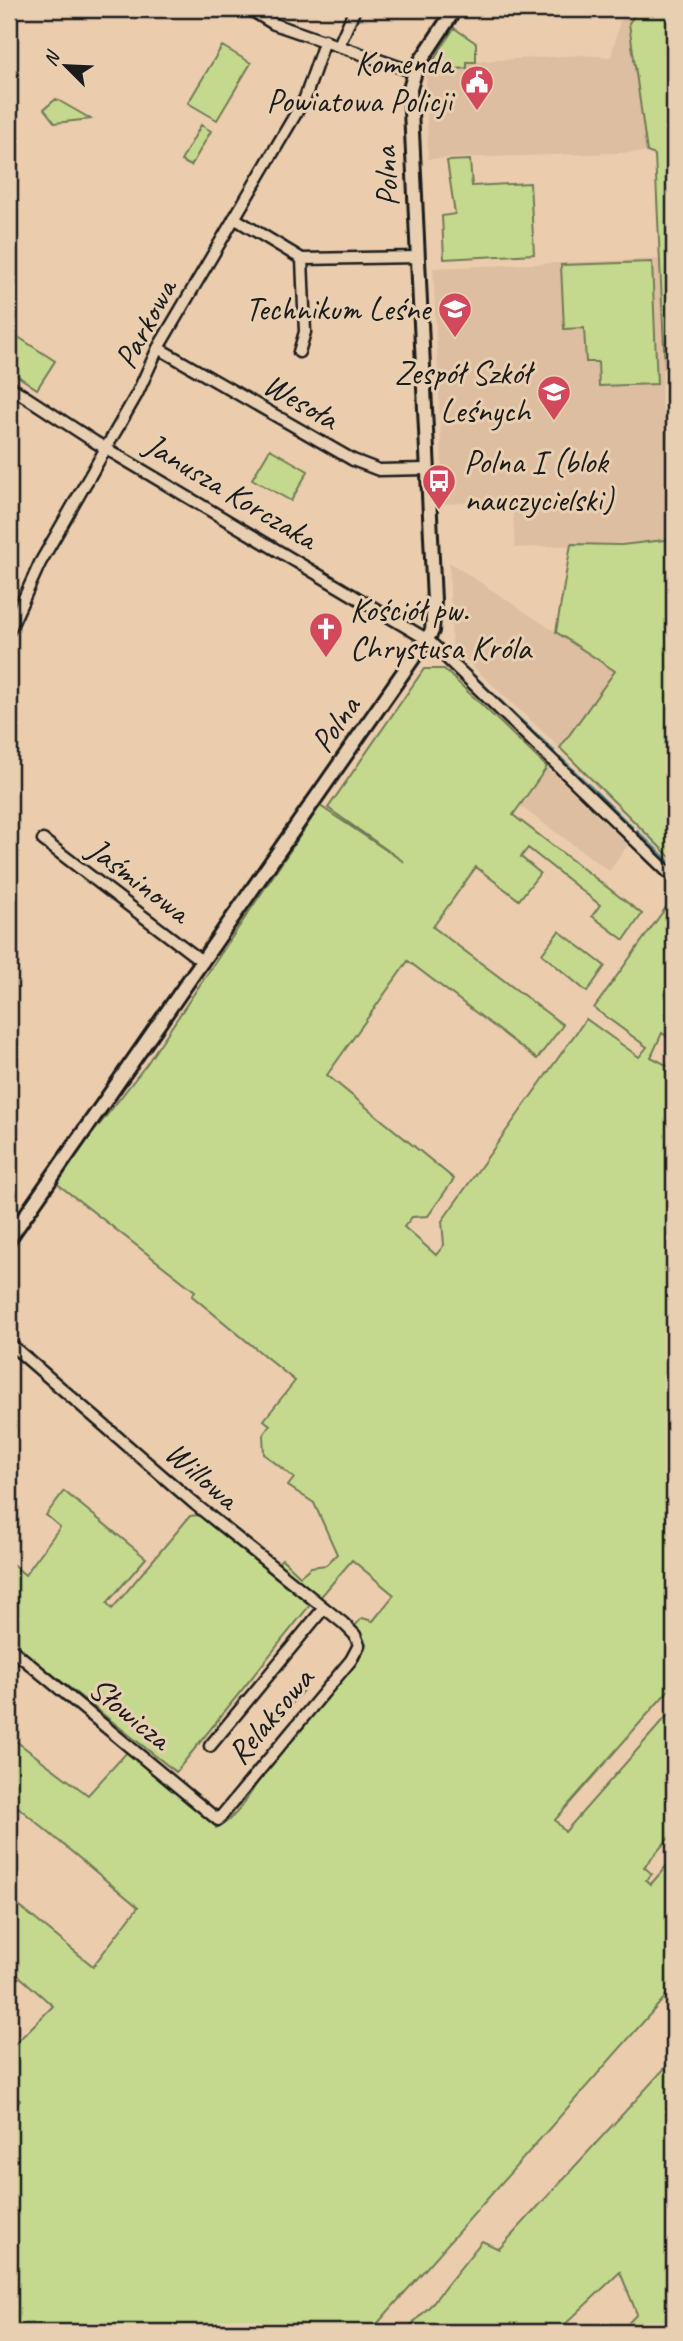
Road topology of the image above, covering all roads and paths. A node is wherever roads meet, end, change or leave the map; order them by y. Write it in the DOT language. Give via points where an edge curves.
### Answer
graph roads {
  1 [pos="248,9"];
  2 [pos="355,9"];
  3 [pos="455,9"];
  4 [pos="325,40"];
  5 [pos="339,45"];
  6 [pos="414,72"];
  7 [pos="234,218"];
  8 [pos="418,257"];
  9 [pos="302,259"];
  10 [pos="158,348"];
  11 [pos="299,352"];
  12 [pos="9,386"];
  13 [pos="106,448"];
  14 [pos="427,470"];
  15 [pos="9,632"];
  16 [pos="428,640"];
  17 [pos="43,840"];
  18 [pos="674,878"];
  19 [pos="203,962"];
  20 [pos="9,1238"];
  21 [pos="9,1343"];
  22 [pos="324,1608"];
  23 [pos="359,1645"];
  24 [pos="9,1647"];
  25 [pos="210,1746"];
  26 [pos="218,1820"];
  1 -- 4 [label="street" via="274,24"];
  2 -- 5 [label="street"];
  3 -- 6 [label="street"];
  4 -- 5 [label="street"];
  4 -- 7 [label="street, Parkowa" via="305,98"];
  5 -- 6 [label="street"];
  6 -- 8 [label="street, Polna" via="410,89"];
  7 -- 9 [label="street"];
  7 -- 10 [label="street, Parkowa"];
  8 -- 9 [label="street"];
  8 -- 14 [label="street, Polna"];
  9 -- 11 [label="street" via="305,332"];
  10 -- 13 [label="street, Parkowa"];
  10 -- 14 [label="street, Wesoła" via="353,460 379,470"];
  12 -- 13 [label="street, Janusza Korczaka"];
  13 -- 15 [label="street, Parkowa" via="40,564"];
  13 -- 16 [label="street, Janusza Korczaka"];
  14 -- 16 [label="street, Polna" via="435,615"];
  16 -- 18 [label="street, Janusza Korczaka"];
  16 -- 19 [label="street, Polna"];
  17 -- 19 [label="street, Jaśminowa"];
  19 -- 20 [label="street, Polna"];
  21 -- 22 [label="street, Willowa" via="196,1505"];
  22 -- 23 [label="street, Willowa" via="351,1630"];
  22 -- 25 [label="street"];
  23 -- 26 [label="street, Relaksowa"];
  24 -- 26 [label="street, Słowicza"];
}
